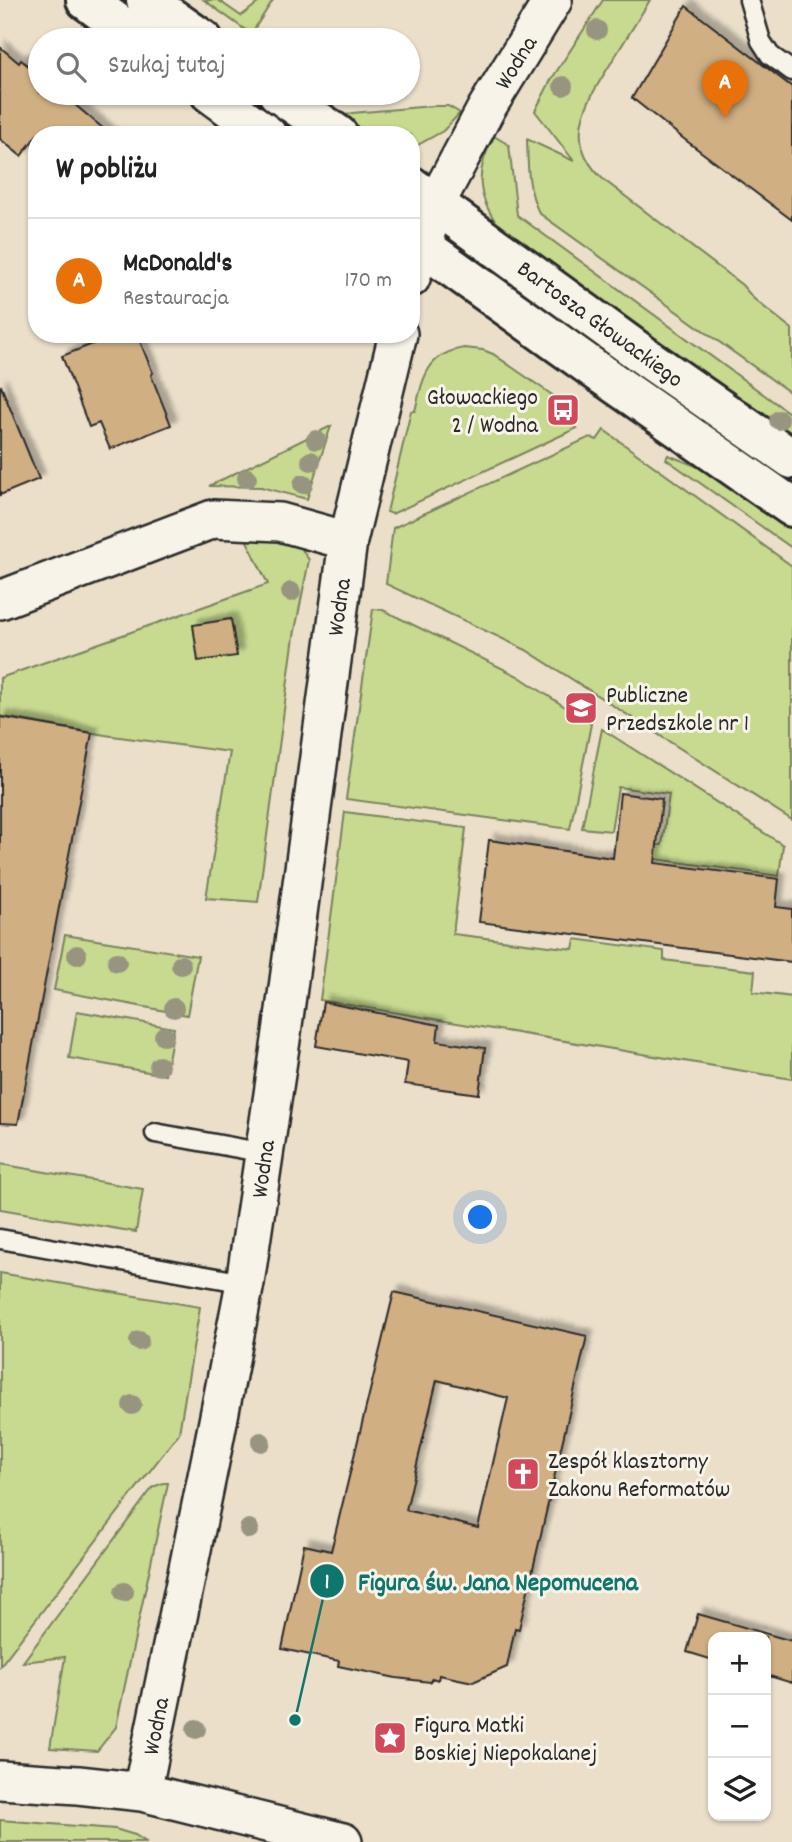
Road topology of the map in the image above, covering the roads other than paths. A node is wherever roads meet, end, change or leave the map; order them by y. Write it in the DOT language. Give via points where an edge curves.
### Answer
graph roads {
  1 [pos="86,0"];
  2 [pos="146,0"];
  3 [pos="553,0"];
  4 [pos="749,0"];
  5 [pos="124,28"];
  6 [pos="186,28"];
  7 [pos="792,71"];
  8 [pos="226,105"];
  9 [pos="295,105"];
  10 [pos="255,126"];
  11 [pos="325,126"];
  12 [pos="424,194"];
  13 [pos="420,221"];
  14 [pos="420,257"];
  15 [pos="396,343"];
  16 [pos="792,458"];
  17 [pos="792,507"];
  18 [pos="348,541"];
  19 [pos="0,600"];
  20 [pos="155,1133"];
  21 [pos="265,1153"];
  22 [pos="0,1239"];
  23 [pos="245,1283"];
  24 [pos="0,1780"];
  25 [pos="142,1792"];
  26 [pos="228,1828"];
  27 [pos="343,1842"];
  1 -- 5 [label="street"];
  2 -- 6 [label="street"];
  3 -- 12 [label="street, Wodna" via="486,109"];
  4 -- 7 [label="lane" via="761,41 770,55"];
  8 -- 10 [label="street"];
  9 -- 11 [label="street"];
  12 -- 13 [label="street, Wodna"];
  12 -- 16 [label="street, Bartosza Głowackiego"];
  14 -- 17 [label="street, Bartosza Głowackiego" via="604,376"];
  15 -- 18 [label="street, Wodna"];
  18 -- 19 [label="street" via="280,522 213,519"];
  18 -- 21 [label="street, Wodna"];
  20 -- 21 [label="lane"];
  21 -- 23 [label="street, Wodna"];
  22 -- 23 [label="lane"];
  23 -- 25 [label="street, Wodna"];
  24 -- 25 [label="street"];
  25 -- 26 [label="street"];
  26 -- 27 [label="street"];
}
